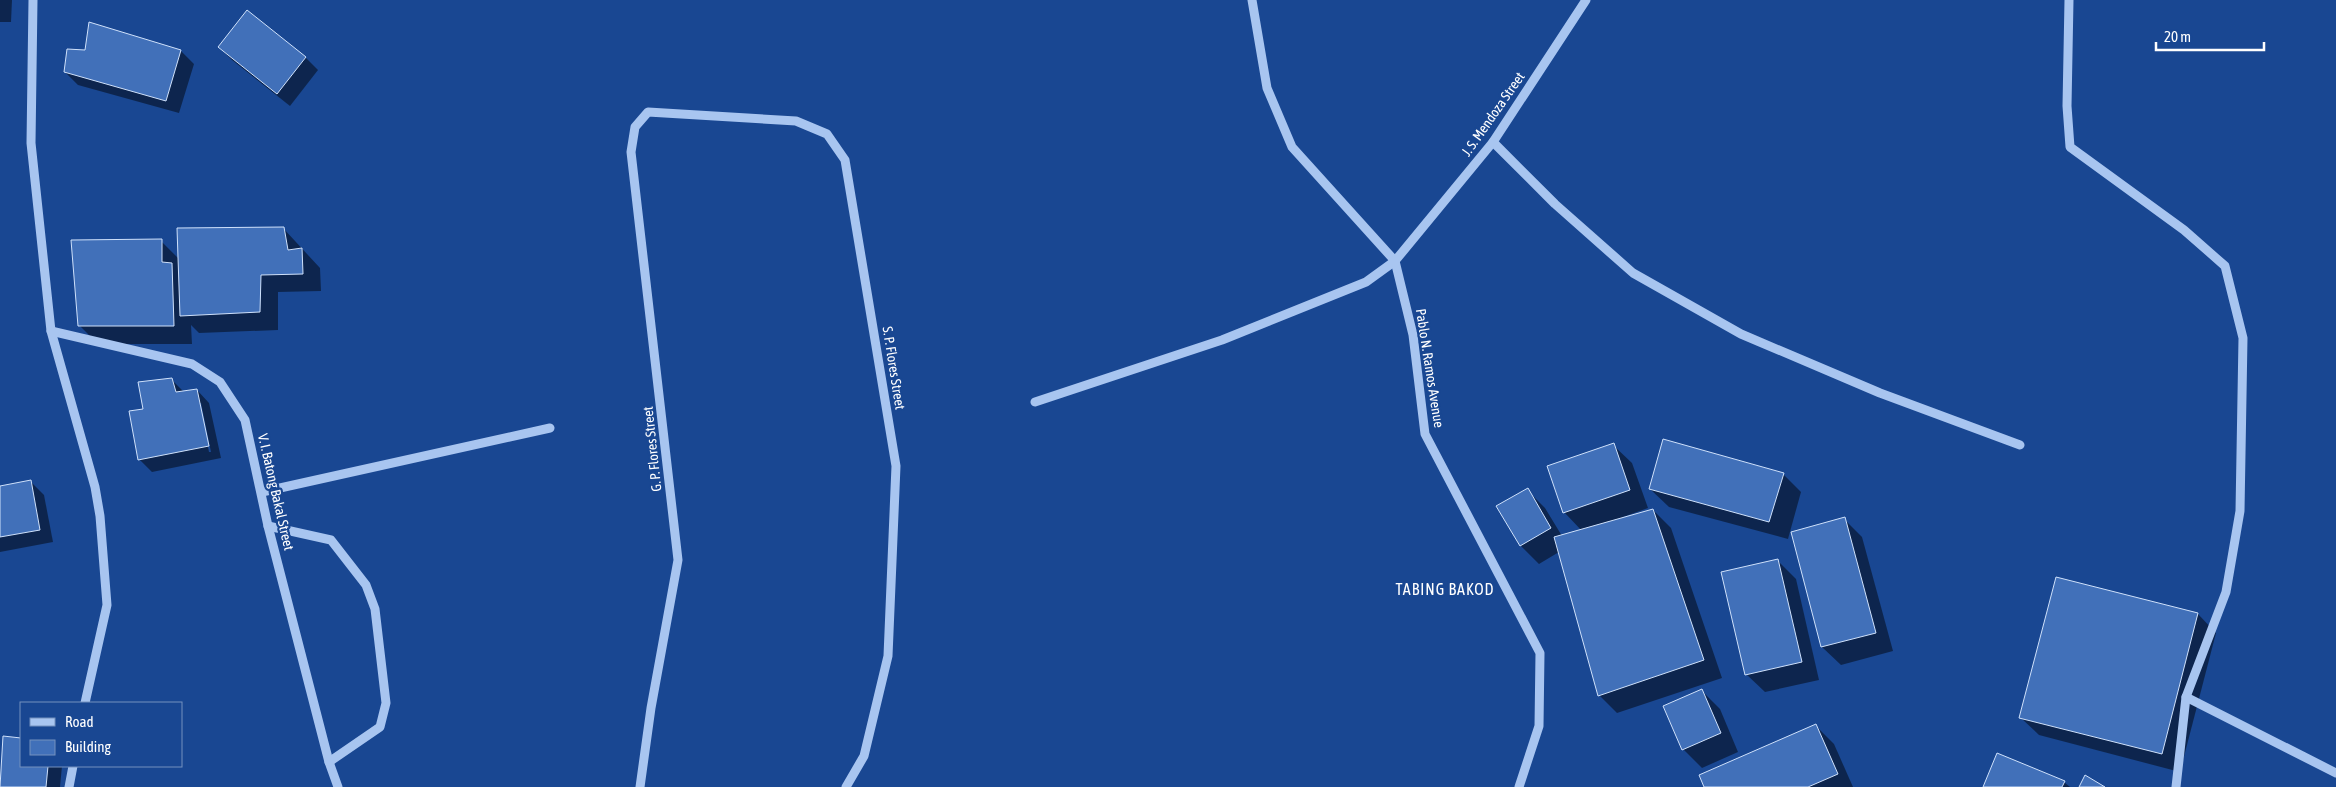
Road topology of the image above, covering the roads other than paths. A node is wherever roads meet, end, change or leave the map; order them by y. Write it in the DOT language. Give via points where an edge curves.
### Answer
graph roads {
  1 [pos="33,0"];
  2 [pos="1252,0"];
  3 [pos="1586,0"];
  4 [pos="2069,0"];
  5 [pos="648,112"];
  6 [pos="1494,142"];
  7 [pos="1395,261"];
  8 [pos="51,331"];
  9 [pos="1035,402"];
  10 [pos="550,428"];
  11 [pos="2020,445"];
  12 [pos="262,492"];
  13 [pos="268,526"];
  14 [pos="2186,697"];
  15 [pos="85,702"];
  16 [pos="330,762"];
  17 [pos="73,767"];
  18 [pos="2336,773"];
  19 [pos="69,787"];
  20 [pos="338,787"];
  21 [pos="640,787"];
  22 [pos="846,787"];
  23 [pos="1518,787"];
  24 [pos="2176,787"];
  1 -- 8 [label="street" via="31,143"];
  2 -- 7 [label="street, Pablo N. Ramos Avenue" via="1267,88 1292,147"];
  3 -- 6 [label="street, J. S. Mendoza Street"];
  4 -- 14 [label="street" via="2070,147 2184,230 2225,266 2243,338 2240,511 2226,592"];
  5 -- 21 [label="street, G. P. Flores Street" via="635,127 631,152 678,560"];
  5 -- 22 [label="street, S. P. Flores Street" via="796,121 827,134 845,160 896,466 888,656 864,756"];
  6 -- 7 [label="street, J. S. Mendoza Street"];
  6 -- 11 [label="street" via="1555,204 1633,273 1741,334 1880,392"];
  7 -- 9 [label="street, J. S. Mendoza Street" via="1366,282 1222,340"];
  7 -- 23 [label="street, Pablo N. Ramos Avenue" via="1413,335 1425,434 1540,653 1539,726"];
  8 -- 12 [label="street, V. I. Batong Bakal Street" via="192,364 220,382 245,420"];
  8 -- 15 [label="street" via="68,397 79,425 100,516 107,605"];
  10 -- 12 [label="street"];
  12 -- 13 [label="street, V. I. Batong Bakal Street"];
  13 -- 16 [label="street, V. I. Batong Bakal Street"];
  13 -- 16 [label="street" via="331,540 366,585 375,609 386,703 380,727"];
  14 -- 18 [label="street"];
  14 -- 24 [label="street"];
  16 -- 20 [label="street, V. I. Batong Bakal Street"];
  17 -- 19 [label="street"];
}
